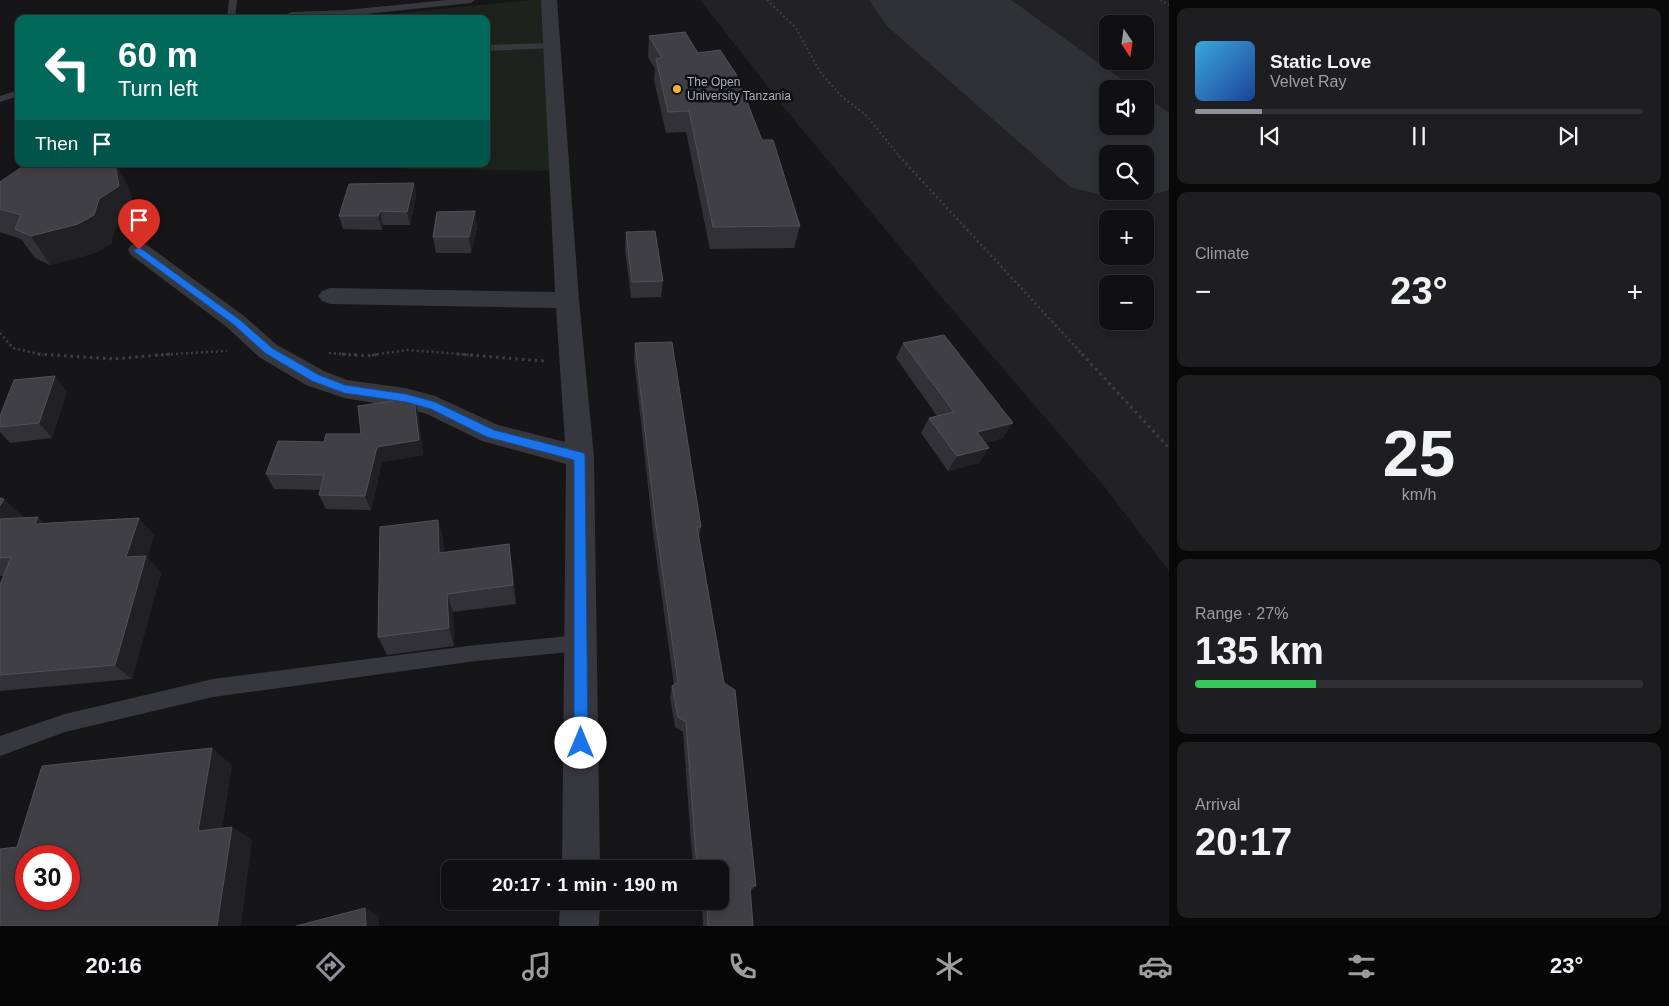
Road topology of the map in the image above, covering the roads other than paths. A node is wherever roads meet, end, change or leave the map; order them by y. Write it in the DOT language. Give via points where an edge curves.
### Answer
graph roads {
  1 [pos="233,0"];
  2 [pos="471,0"];
  3 [pos="549,0"];
  4 [pos="231,15"];
  5 [pos="292,15"];
  6 [pos="553,46"];
  7 [pos="490,48"];
  8 [pos="15,94"];
  9 [pos="0,99"];
  10 [pos="15,103"];
  11 [pos="0,104"];
  12 [pos="139,250"];
  13 [pos="330,296"];
  14 [pos="566,300"];
  15 [pos="580,456"];
  16 [pos="580,643"];
  17 [pos="0,746"];
  18 [pos="581,860"];
  19 [pos="580,910"];
  20 [pos="579,926"];
  1 -- 4 [label="lane"];
  2 -- 5 [label="lane" via="346,13"];
  3 -- 6 [label="street"];
  6 -- 7 [label="lane"];
  6 -- 14 [label="street"];
  8 -- 9 [label="lane"];
  10 -- 11 [label="lane"];
  12 -- 15 [label="street" via="236,322 268,350 315,378 344,389 406,398 435,406 491,434"];
  13 -- 14 [label="street"];
  14 -- 15 [label="street"];
  15 -- 16 [label="street"];
  16 -- 17 [label="lane" via="476,653 212,688 66,723"];
  16 -- 18 [label="street"];
  19 -- 20 [label="street"];
}
